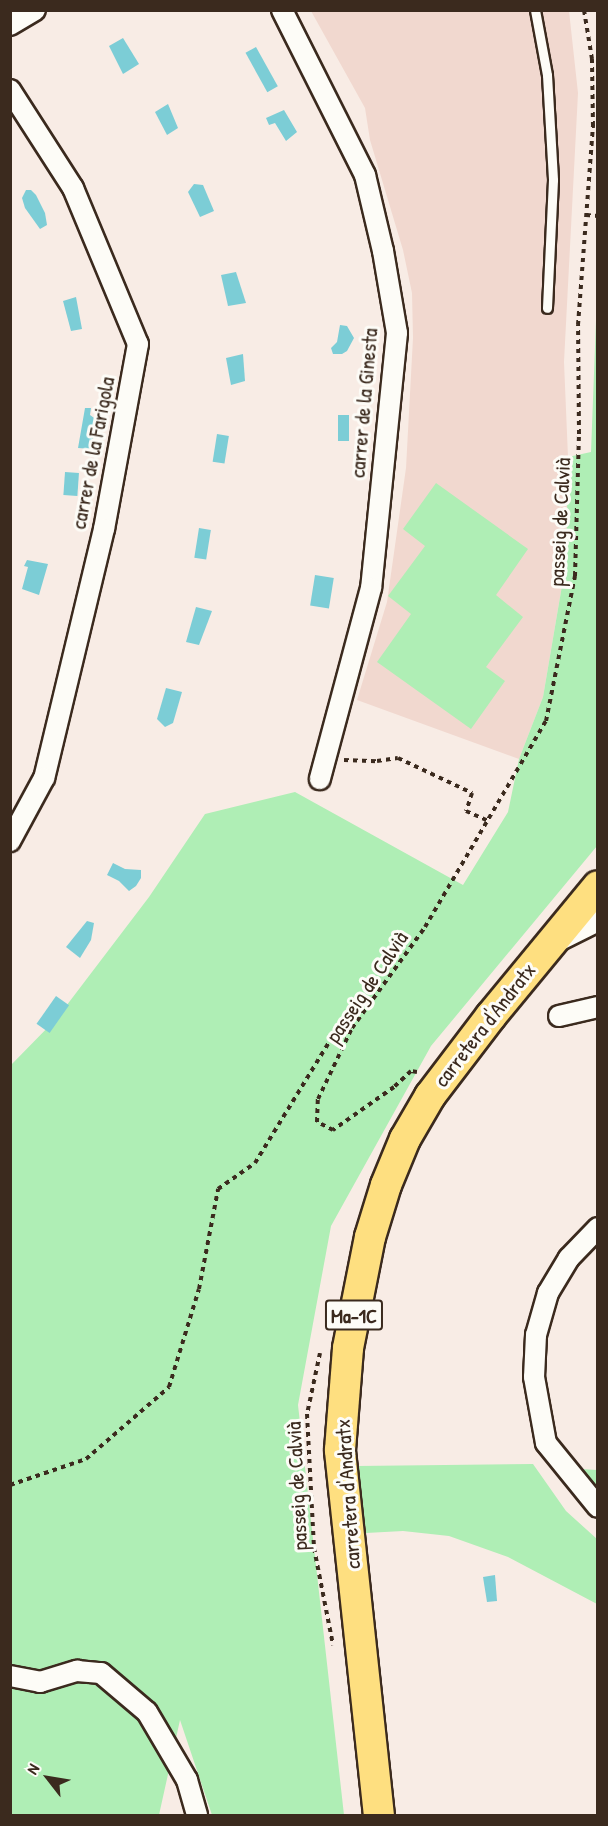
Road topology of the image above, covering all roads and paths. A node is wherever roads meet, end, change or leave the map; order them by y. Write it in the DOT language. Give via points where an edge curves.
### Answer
graph roads {
  1 [pos="35,10"];
  2 [pos="282,10"];
  3 [pos="535,10"];
  4 [pos="584,10"];
  5 [pos="10,25"];
  6 [pos="10,90"];
  7 [pos="586,215"];
  8 [pos="597,216"];
  9 [pos="547,308"];
  10 [pos="326,759"];
  11 [pos="320,779"];
  12 [pos="488,821"];
  13 [pos="10,841"];
  14 [pos="597,886"];
  15 [pos="597,921"];
  16 [pos="547,946"];
  17 [pos="597,1007"];
  18 [pos="559,1016"];
  19 [pos="352,1028"];
  20 [pos="418,1079"];
  21 [pos="597,1228"];
  22 [pos="321,1347"];
  23 [pos="10,1485"];
  24 [pos="597,1507"];
  25 [pos="333,1649"];
  26 [pos="10,1676"];
  27 [pos="197,1815"];
  28 [pos="379,1815"];
  1 -- 5 [label="street"];
  2 -- 10 [label="street, carrer de la Ginesta" via="365,175 397,333 371,588"];
  3 -- 9 [label="lane" via="547,75 554,180"];
  4 -- 7 [label="path, passeig de Calvià" via="592,58 593,126"];
  6 -- 13 [label="street, carrer de la Farigola" via="73,188 138,344 104,529 44,778"];
  7 -- 8 [label="path"];
  7 -- 12 [label="path, passeig de Calvià" via="578,326 575,576 546,721"];
  10 -- 11 [label="street, carrer de la Ginesta"];
  10 -- 12 [label="path" via="398,758 472,793 466,811"];
  12 -- 19 [label="path, passeig de Calvià" via="425,927"];
  14 -- 16 [label="main road, carretera d'Andratx / Ma-1C"];
  15 -- 16 [label="street"];
  16 -- 28 [label="main road, carretera d'Andratx / Ma-1C" via="430,1096 405,1139 379,1206 357,1292 340,1450"];
  17 -- 18 [label="street"];
  19 -- 20 [label="path, passeig de Calvià" via="318,1099 317,1122 333,1130 411,1071 416,1070"];
  19 -- 23 [label="path" via="342,1022 255,1163 218,1189 199,1289 169,1387 86,1460"];
  21 -- 24 [label="street" via="569,1258 548,1293 536,1335 534,1377 546,1443"];
  22 -- 25 [label="path, passeig de Calvià" via="307,1414 314,1548"];
  26 -- 27 [label="street" via="40,1682 77,1671 101,1673 147,1712 187,1780"];
}
